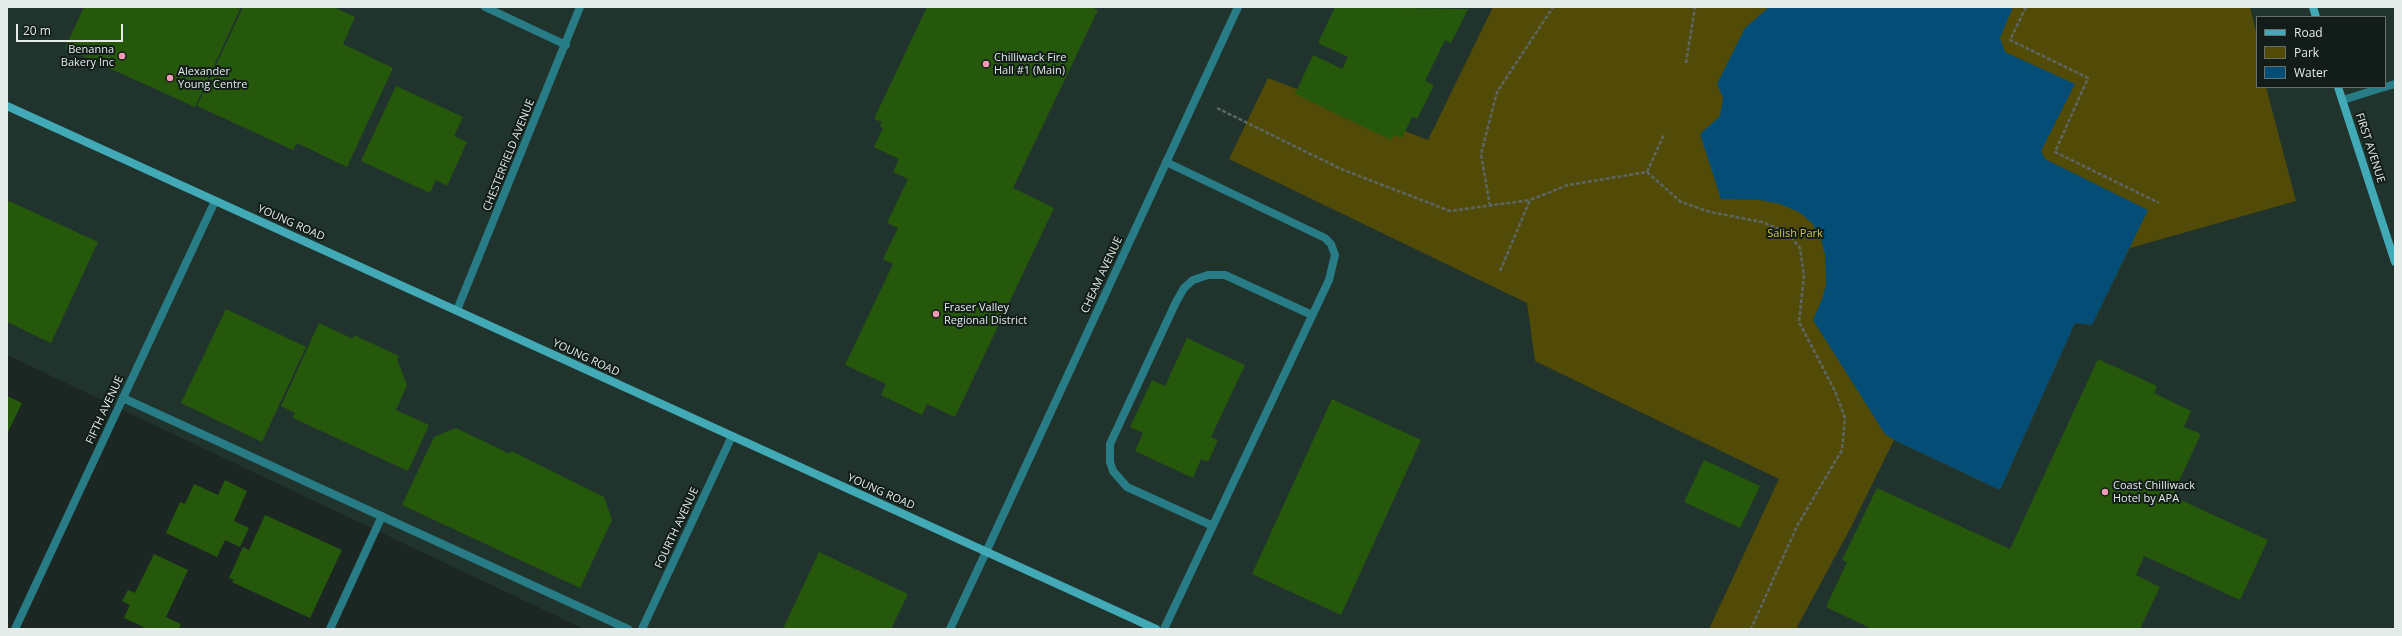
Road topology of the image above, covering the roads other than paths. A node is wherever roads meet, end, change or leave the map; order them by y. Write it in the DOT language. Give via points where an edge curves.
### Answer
graph roads {
  1 [pos="485,7"];
  2 [pos="580,7"];
  3 [pos="1237,7"];
  4 [pos="566,45"];
  5 [pos="2338,88"];
  6 [pos="2382,88"];
  7 [pos="2343,100"];
  8 [pos="7,106"];
  9 [pos="1166,162"];
  10 [pos="215,201"];
  11 [pos="2395,262"];
  12 [pos="457,310"];
  13 [pos="1312,315"];
  14 [pos="123,398"];
  15 [pos="732,436"];
  16 [pos="382,516"];
  17 [pos="1213,526"];
  18 [pos="986,552"];
  19 [pos="15,629"];
  20 [pos="330,629"];
  21 [pos="628,629"];
  22 [pos="642,629"];
  23 [pos="950,629"];
  24 [pos="1156,629"];
  25 [pos="1164,629"];
  1 -- 4 [label="street"];
  2 -- 4 [label="street, CHESTERFIELD AVENUE"];
  3 -- 9 [label="street, CHEAM AVENUE"];
  4 -- 12 [label="street, CHESTERFIELD AVENUE"];
  5 -- 7 [label="main road, FIRST AVENUE"];
  6 -- 7 [label="street"];
  7 -- 11 [label="main road, FIRST AVENUE"];
  8 -- 10 [label="main road, YOUNG ROAD"];
  9 -- 13 [label="street" via="1324,238 1331,244 1335,256 1334,267"];
  9 -- 18 [label="street, CHEAM AVENUE"];
  10 -- 12 [label="main road, YOUNG ROAD"];
  10 -- 14 [label="street, FIFTH AVENUE"];
  12 -- 15 [label="main road, YOUNG ROAD"];
  13 -- 17 [label="street"];
  13 -- 17 [label="street" via="1225,275 1208,274 1193,280 1184,288 1176,302 1110,444 1110,462 1116,476 1127,487"];
  14 -- 16 [label="street"];
  14 -- 19 [label="street, FIFTH AVENUE"];
  15 -- 18 [label="main road, YOUNG ROAD"];
  15 -- 22 [label="street, FOURTH AVENUE"];
  16 -- 20 [label="street"];
  16 -- 21 [label="street"];
  17 -- 25 [label="street"];
  18 -- 23 [label="street, CHEAM AVENUE"];
  18 -- 24 [label="main road, YOUNG ROAD"];
}
